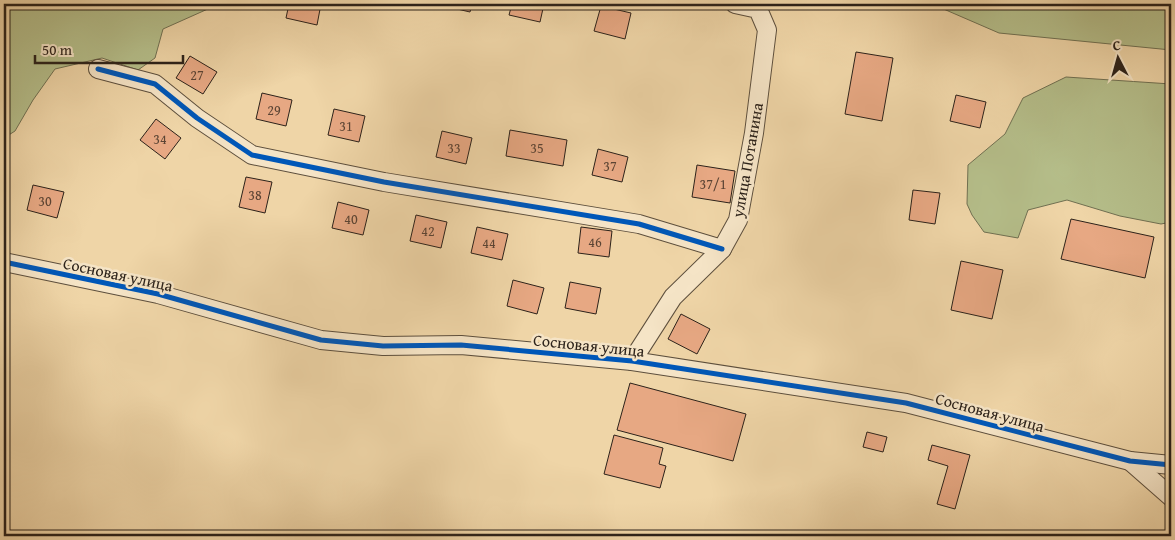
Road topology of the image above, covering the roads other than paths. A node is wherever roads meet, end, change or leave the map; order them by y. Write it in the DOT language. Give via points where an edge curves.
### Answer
graph roads {
  1 [pos="735,4"];
  2 [pos="98,70"];
  3 [pos="722,249"];
  4 [pos="4,262"];
  5 [pos="632,361"];
  6 [pos="1130,461"];
  7 [pos="1171,465"];
  8 [pos="1171,497"];
  1 -- 3 [label="street, улица Потанина" via="758,9 767,30 754,133 738,220"];
  2 -- 3 [label="street" via="154,84 252,155 384,182 639,224"];
  3 -- 5 [label="street, улица Потанина" via="673,297"];
  4 -- 5 [label="street, Сосновая улица" via="158,294 321,340 383,346 461,345"];
  5 -- 6 [label="street, Сосновая улица" via="906,403"];
  6 -- 7 [label="street, Сосновая улица"];
  6 -- 8 [label="street"];
}
